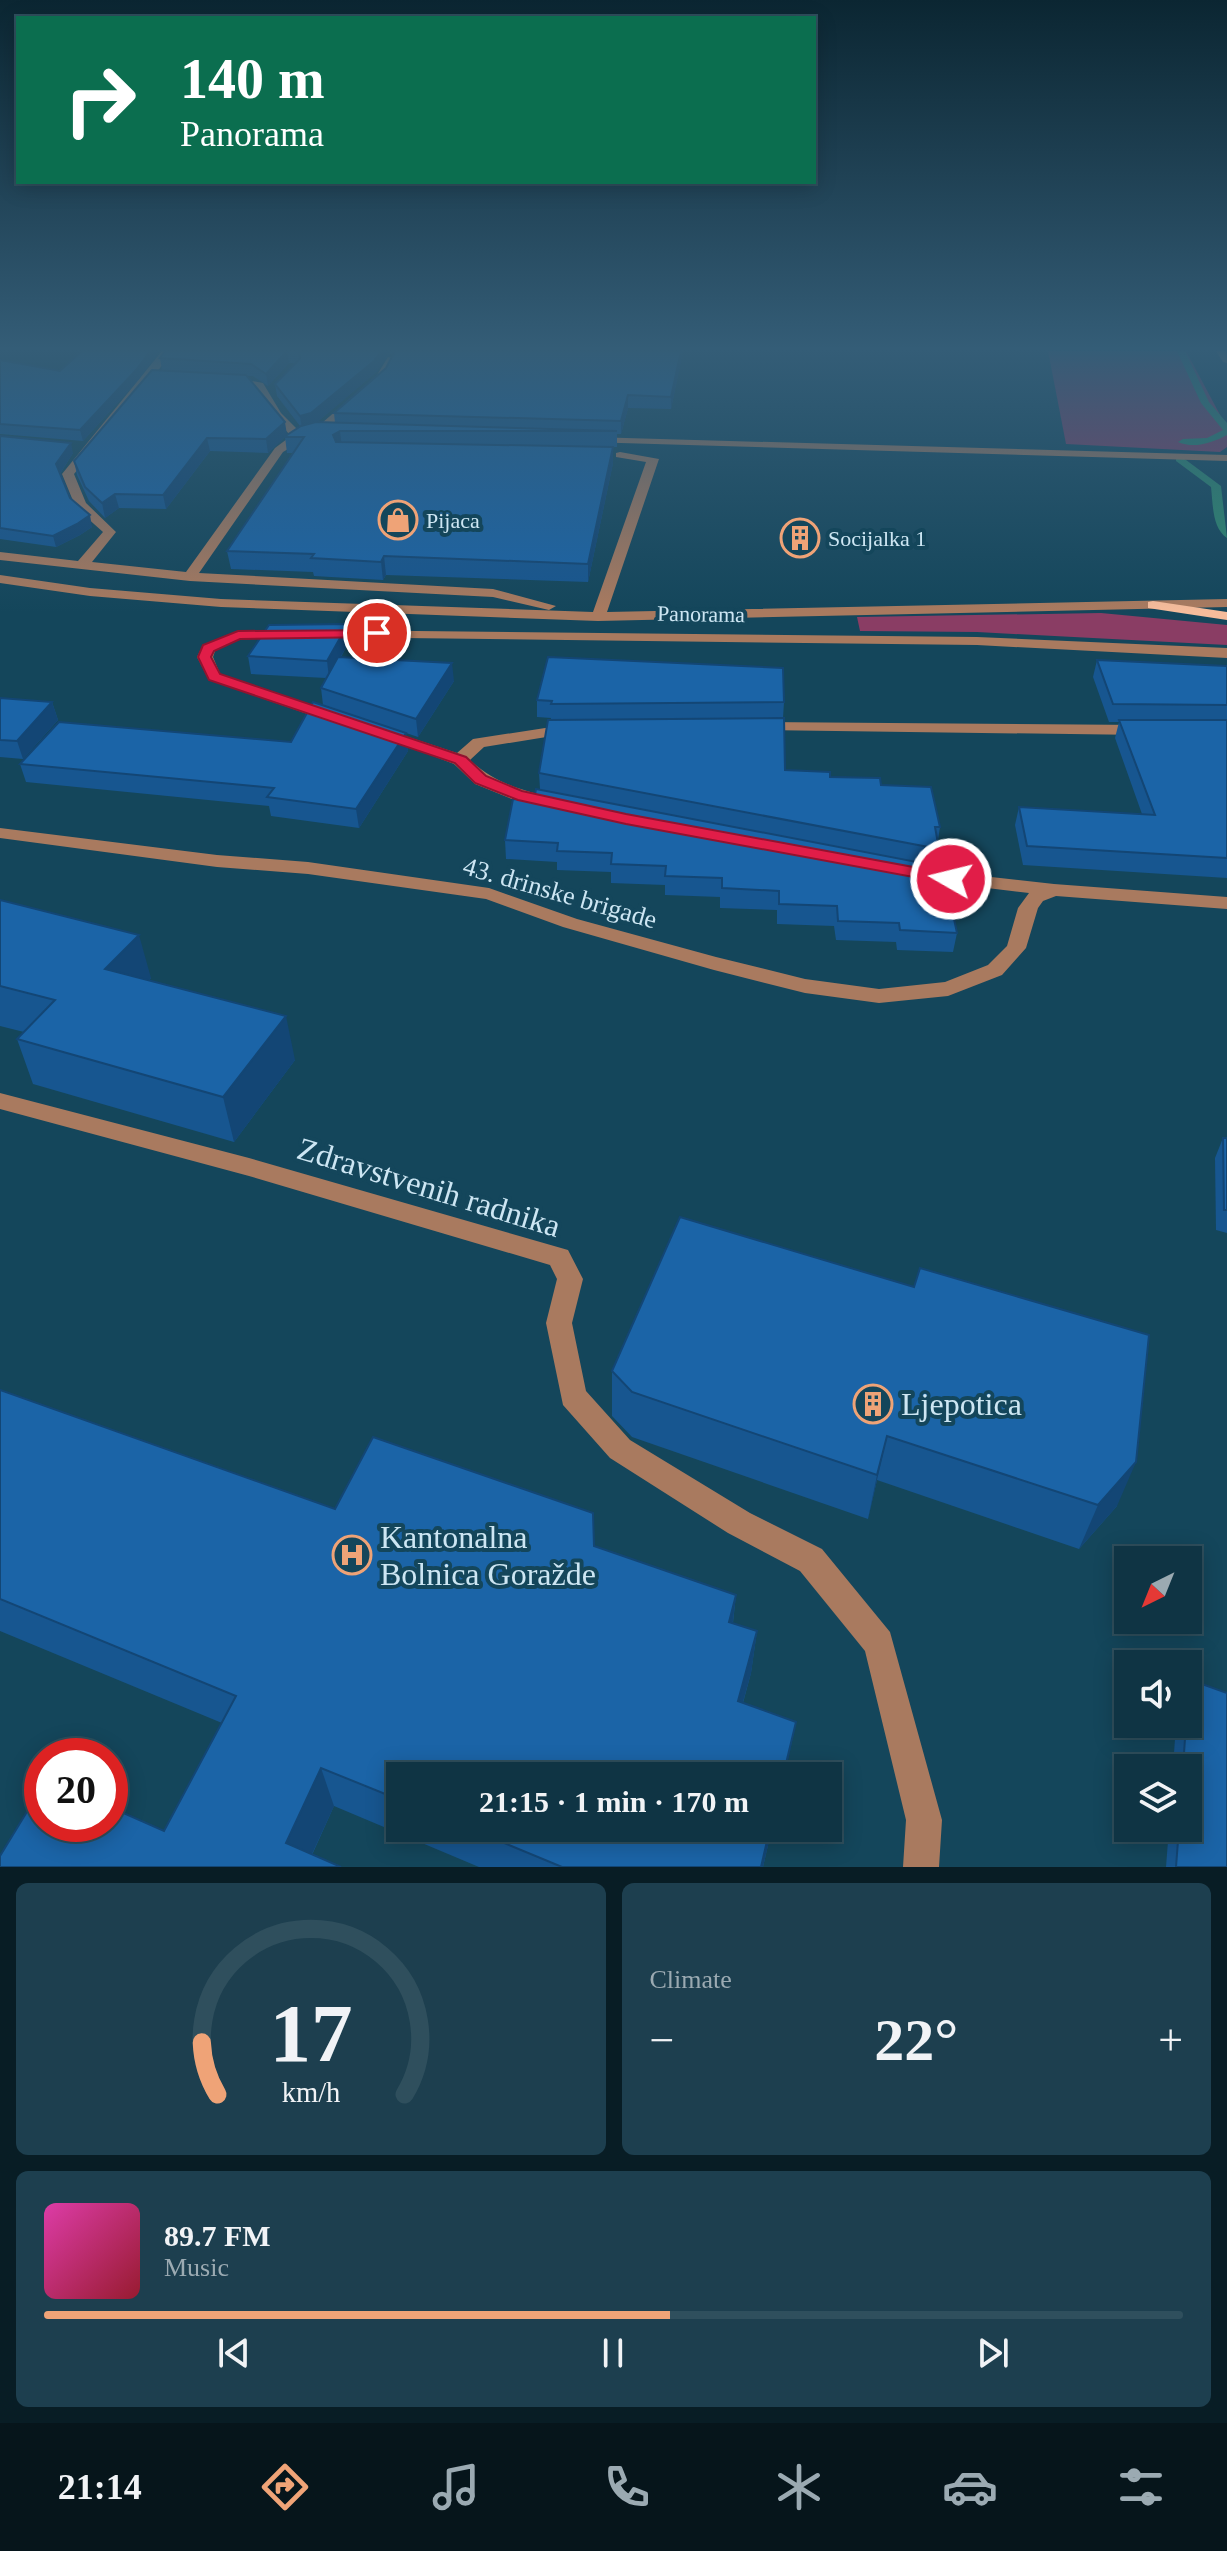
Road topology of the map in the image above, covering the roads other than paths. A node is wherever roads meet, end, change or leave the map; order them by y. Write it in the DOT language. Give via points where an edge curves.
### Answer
graph roads {
  1 [pos="94,438"];
  2 [pos="295,438"];
  3 [pos="572,440"];
  4 [pos="71,447"];
  5 [pos="85,448"];
  6 [pos="595,455"];
  7 [pos="1227,458"];
  8 [pos="0,556"];
  9 [pos="81,566"];
  10 [pos="190,577"];
  11 [pos="0,579"];
  12 [pos="1227,603"];
  13 [pos="1153,605"];
  14 [pos="1227,616"];
  15 [pos="598,617"];
  16 [pos="1227,653"];
  17 [pos="736,727"];
  18 [pos="582,728"];
  19 [pos="1160,730"];
  20 [pos="460,760"];
  21 [pos="583,810"];
  22 [pos="0,833"];
  23 [pos="894,870"];
  24 [pos="1054,890"];
  25 [pos="1227,903"];
  26 [pos="0,1101"];
  27 [pos="921,1867"];
  1 -- 5 [label="street"];
  2 -- 10 [label="street" via="279,450"];
  3 -- 7 [label="street"];
  4 -- 5 [label="street"];
  5 -- 9 [label="street" via="68,474 80,505 110,532"];
  6 -- 15 [label="street" via="653,459"];
  8 -- 9 [label="street"];
  9 -- 10 [label="street"];
  10 -- 15 [label="street" via="493,593"];
  11 -- 15 [label="street" via="221,603"];
  12 -- 13 [label="street"];
  13 -- 14 [label="main road"];
  13 -- 15 [label="street"];
  16 -- 20 [label="street, Panorama" via="708,636 238,635 208,648 205,657 214,677"];
  17 -- 19 [label="street"];
  18 -- 20 [label="street" via="479,743"];
  20 -- 21 [label="street" via="481,780 505,790"];
  22 -- 24 [label="street, 43. drinske brigade" via="489,894 714,963 805,986 879,996 948,989 995,970 1016,948 1036,897"];
  23 -- 24 [label="street"];
  24 -- 25 [label="street"];
  26 -- 27 [label="street, Zdravstvenih radnika" via="559,1257 570,1279 559,1323 573,1396 620,1449 739,1523 811,1560 879,1643 924,1820"];
}
